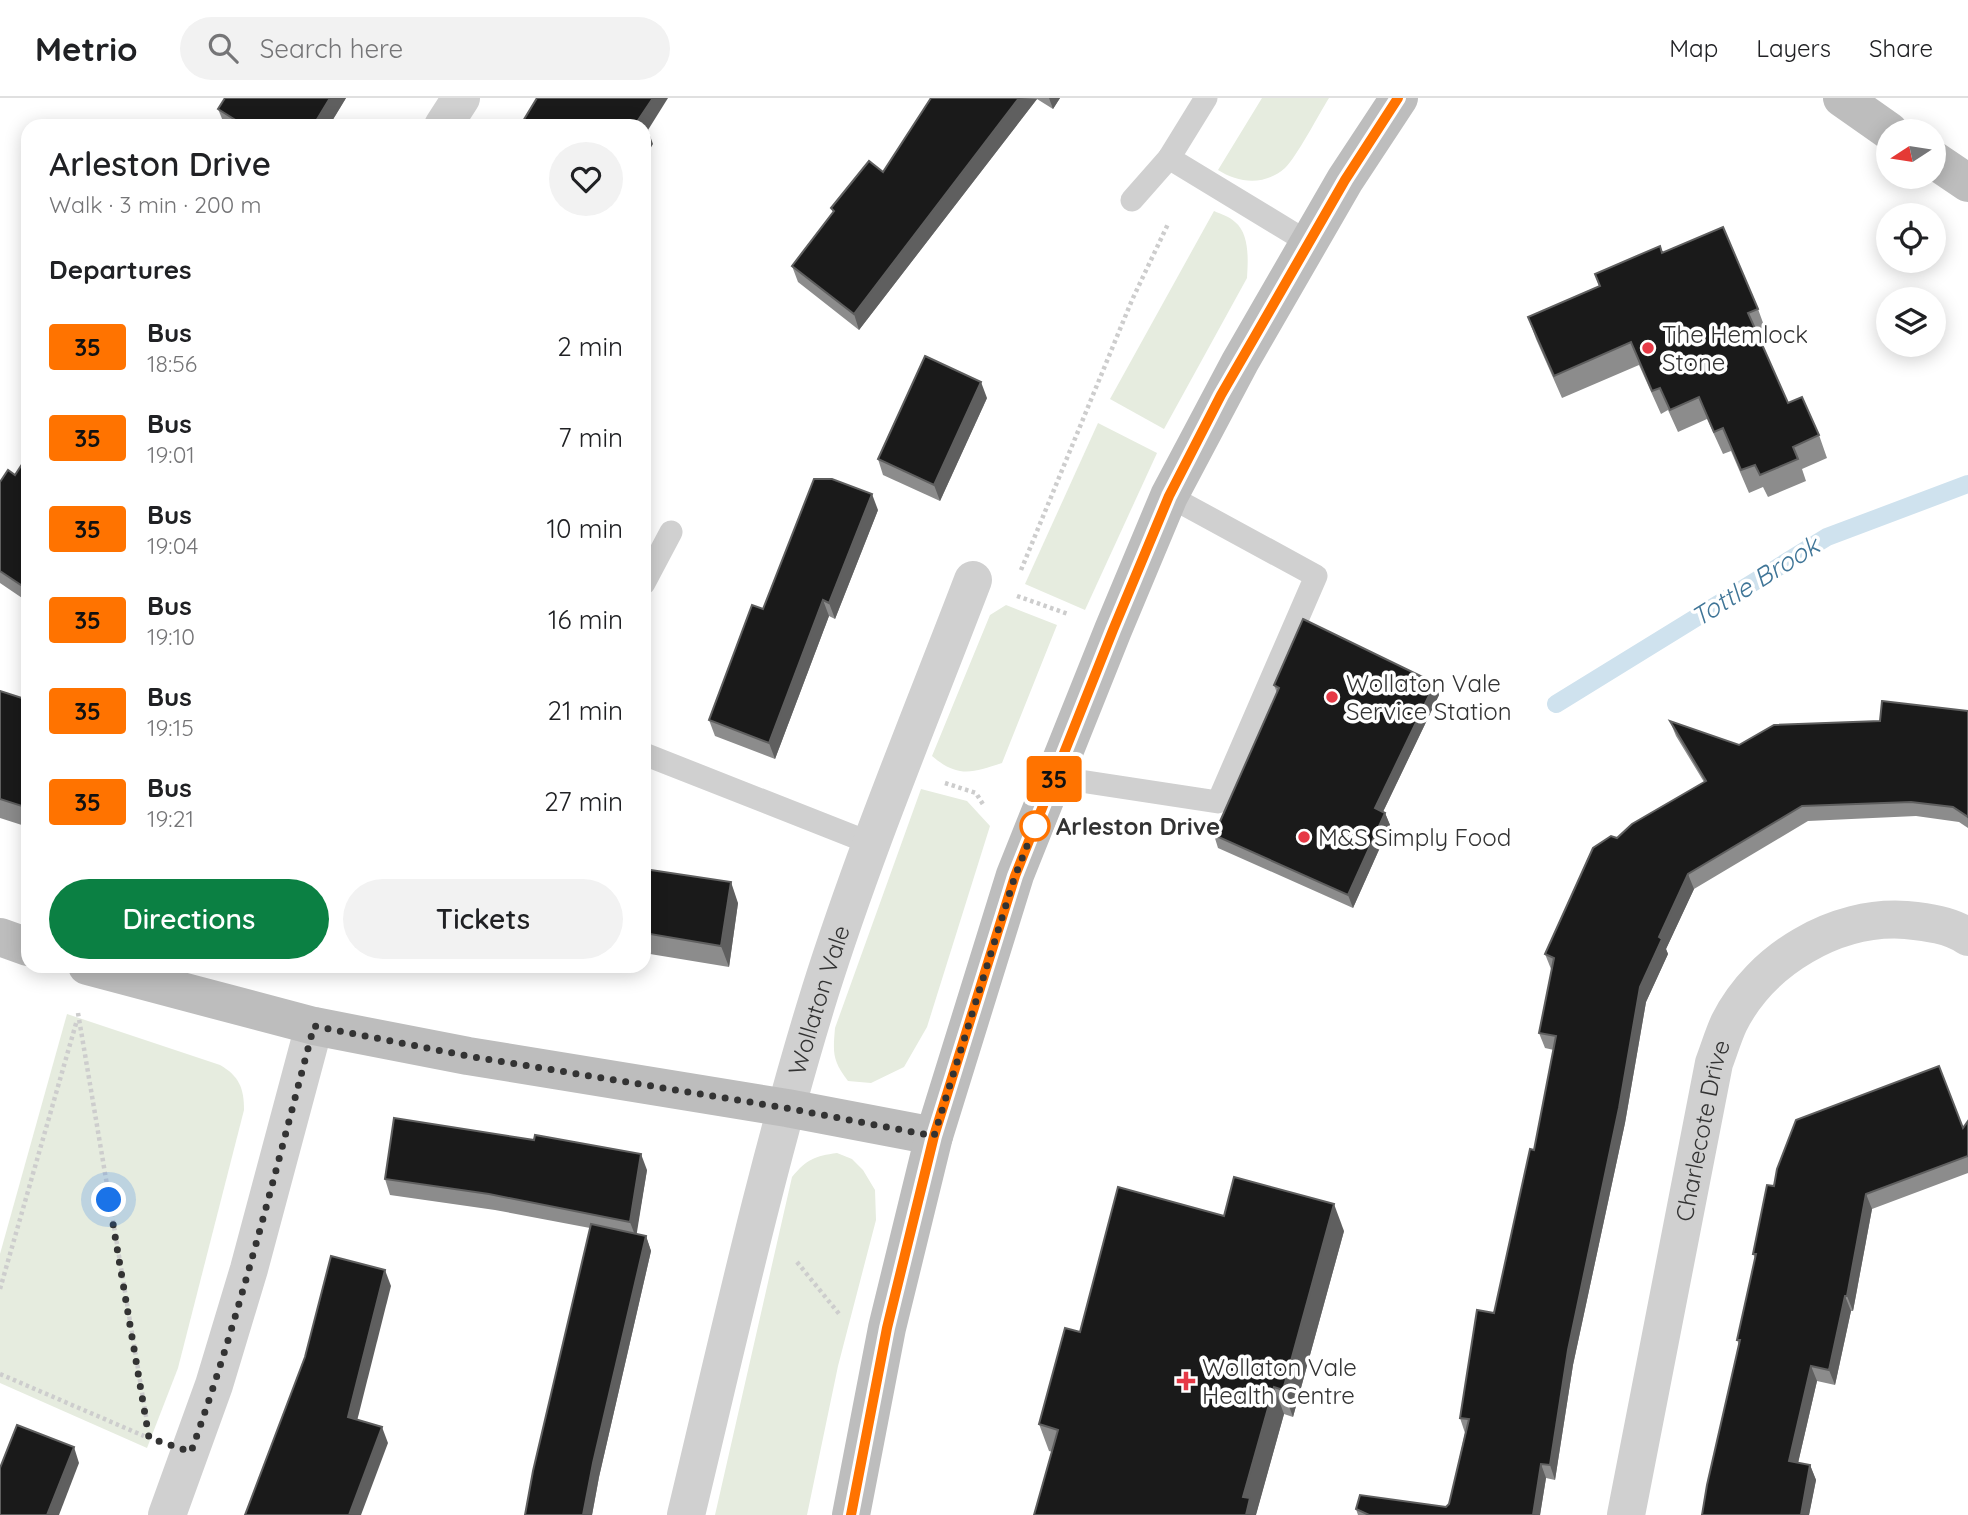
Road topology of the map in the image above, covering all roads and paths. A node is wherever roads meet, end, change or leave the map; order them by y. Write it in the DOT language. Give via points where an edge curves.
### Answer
graph roads {
  1 [pos="461,98"];
  2 [pos="1206,98"];
  3 [pos="1399,98"];
  4 [pos="1842,98"];
  5 [pos="448,119"];
  6 [pos="1876,122"];
  7 [pos="1169,158"];
  8 [pos="1946,168"];
  9 [pos="1195,174"];
  10 [pos="1968,183"];
  11 [pos="1132,200"];
  12 [pos="1309,243"];
  13 [pos="1169,496"];
  14 [pos="671,533"];
  15 [pos="651,570"];
  16 [pos="974,580"];
  17 [pos="1010,593"];
  18 [pos="1113,630"];
  19 [pos="651,757"];
  20 [pos="1054,777"];
  21 [pos="870,843"];
  22 [pos="0,937"];
  23 [pos="1968,937"];
  24 [pos="21,944"];
  25 [pos="87,973"];
  26 [pos="114,973"];
  27 [pos="78,1016"];
  28 [pos="314,1026"];
  29 [pos="786,1108"];
  30 [pos="934,1136"];
  31 [pos="759,1216"];
  32 [pos="0,1289"];
  33 [pos="841,1317"];
  34 [pos="0,1374"];
  35 [pos="167,1515"];
  36 [pos="687,1515"];
  37 [pos="851,1515"];
  38 [pos="1626,1515"];
  1 -- 5 [label="street"];
  2 -- 7 [label="lane"];
  3 -- 12 [label="street"];
  4 -- 6 [label="street"];
  7 -- 9 [label="lane"];
  7 -- 11 [label="lane"];
  8 -- 10 [label="street"];
  9 -- 12 [label="lane"];
  9 -- 17 [label="path" via="1132,300"];
  12 -- 13 [label="street"];
  13 -- 18 [label="street"];
  13 -- 20 [label="lane" via="1316,576 1218,802"];
  14 -- 15 [label="lane"];
  16 -- 17 [label="path"];
  16 -- 21 [label="street, Wollaton Vale"];
  17 -- 18 [label="path"];
  18 -- 20 [label="street"];
  19 -- 21 [label="lane"];
  20 -- 30 [label="street" via="1015,876"];
  21 -- 29 [label="street, Wollaton Vale"];
  22 -- 24 [label="street"];
  23 -- 38 [label="street, Charlecote Drive" via="1926,922 1884,919 1840,928 1814,938 1774,968 1751,990 1730,1022 1714,1063"];
  25 -- 27 [label="path"];
  26 -- 28 [label="street"];
  27 -- 32 [label="path"];
  27 -- 34 [label="path" via="149,1438"];
  28 -- 29 [label="street"];
  28 -- 35 [label="street" via="215,1385"];
  29 -- 30 [label="street"];
  29 -- 31 [label="street, Wollaton Vale"];
  30 -- 37 [label="street" via="887,1328"];
  31 -- 33 [label="path"];
  31 -- 36 [label="street, Wollaton Vale"];
}
